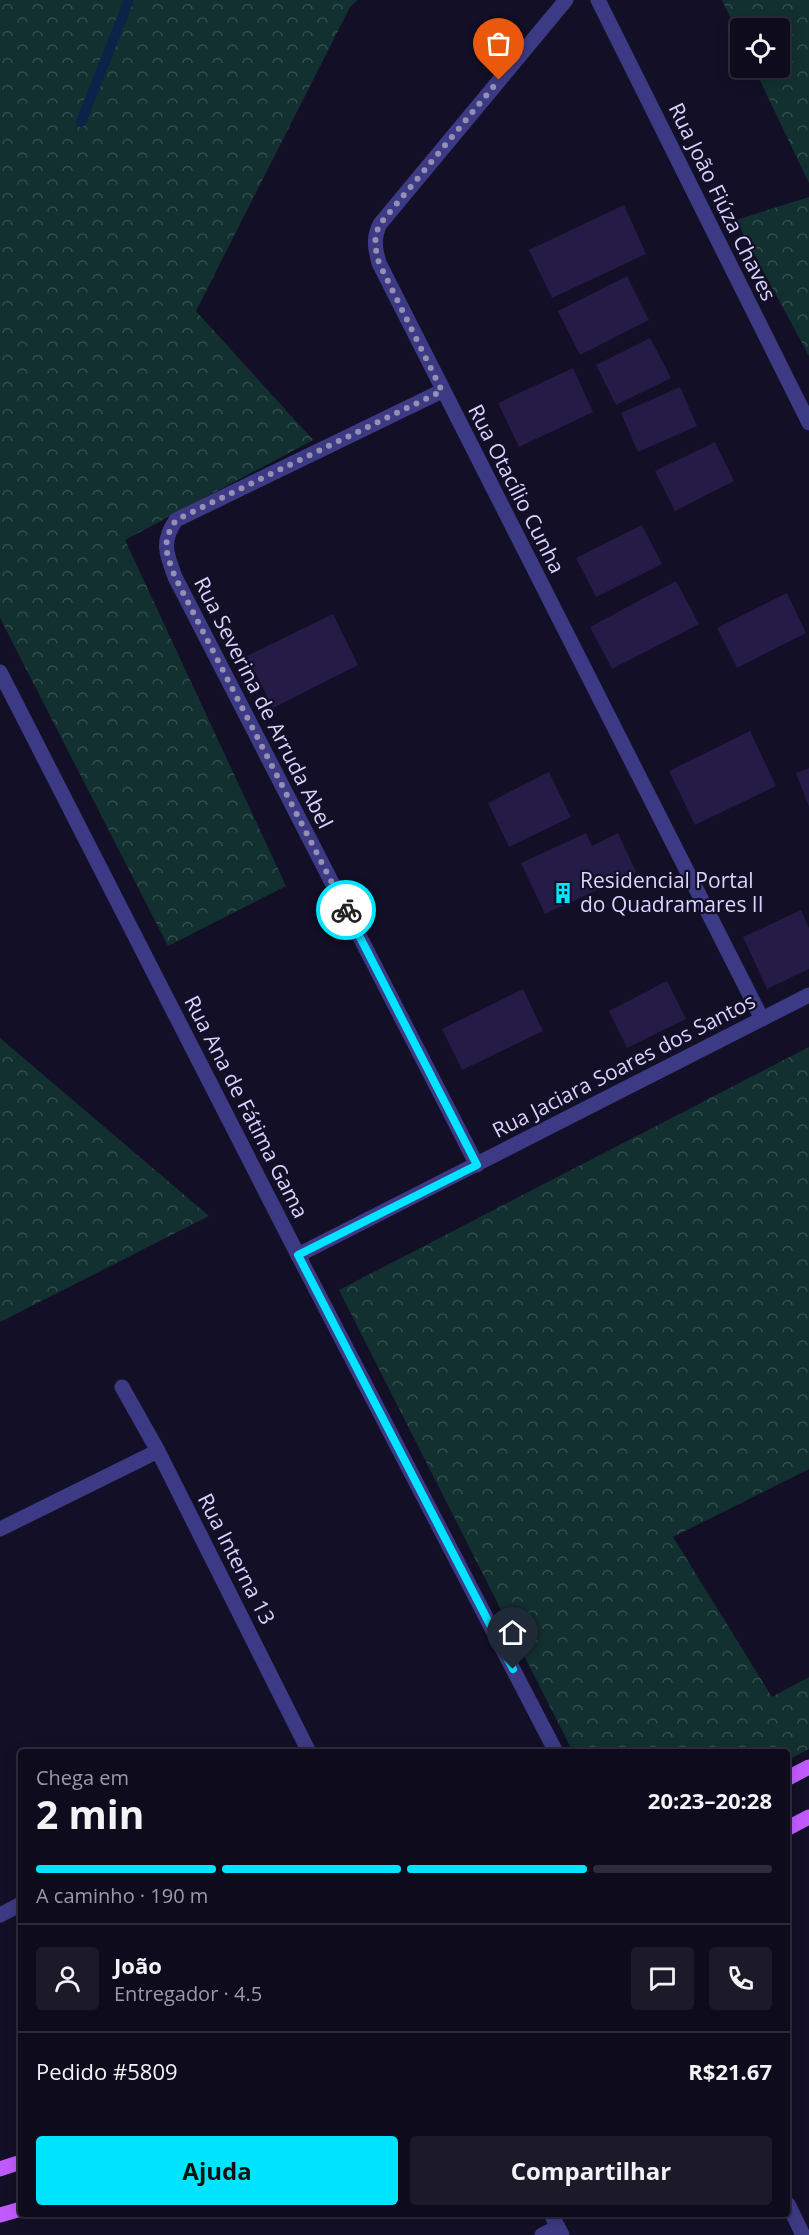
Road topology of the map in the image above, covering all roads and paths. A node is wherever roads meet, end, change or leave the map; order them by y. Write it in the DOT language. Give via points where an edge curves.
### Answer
graph roads {
  1 [pos="598,0"];
  2 [pos="562,4"];
  3 [pos="442,391"];
  4 [pos="809,423"];
  5 [pos="0,672"];
  6 [pos="809,995"];
  7 [pos="762,1019"];
  8 [pos="477,1165"];
  9 [pos="298,1255"];
  10 [pos="122,1387"];
  11 [pos="158,1451"];
  12 [pos="0,1529"];
  13 [pos="307,1749"];
  14 [pos="554,1749"];
  15 [pos="809,1767"];
  16 [pos="790,1777"];
  17 [pos="809,1817"];
  18 [pos="790,1827"];
  19 [pos="18,1906"];
  20 [pos="0,1915"];
  21 [pos="18,2163"];
  22 [pos="0,2169"];
  23 [pos="790,2208"];
  24 [pos="18,2210"];
  25 [pos="0,2215"];
  26 [pos="557,2226"];
  27 [pos="542,2235"];
  28 [pos="803,2235"];
  1 -- 4 [label="street, Rua João Fiúza Chaves"];
  2 -- 3 [label="street, Rua Otacílio Cunha" via="376,233 379,263"];
  3 -- 7 [label="street, Rua Otacílio Cunha"];
  3 -- 8 [label="street, Rua Severina de Arruda Abel" via="176,520 165,545 175,577"];
  5 -- 9 [label="street, Rua Ana de Fátima Gama"];
  6 -- 7 [label="street, Rua Jaciara Soares dos Santos"];
  7 -- 8 [label="street, Rua Jaciara Soares dos Santos"];
  8 -- 9 [label="street, Rua Jaciara Soares dos Santos"];
  9 -- 14 [label="street, Rua Ana de Fátima Gama"];
  10 -- 11 [label="street, Rua Interna 13"];
  11 -- 12 [label="street"];
  11 -- 13 [label="street, Rua Interna 13"];
  15 -- 16 [label="main road"];
  17 -- 18 [label="main road"];
  19 -- 20 [label="street"];
  21 -- 22 [label="main road"];
  23 -- 28 [label="street"];
  24 -- 25 [label="main road"];
  26 -- 27 [label="street"];
}
